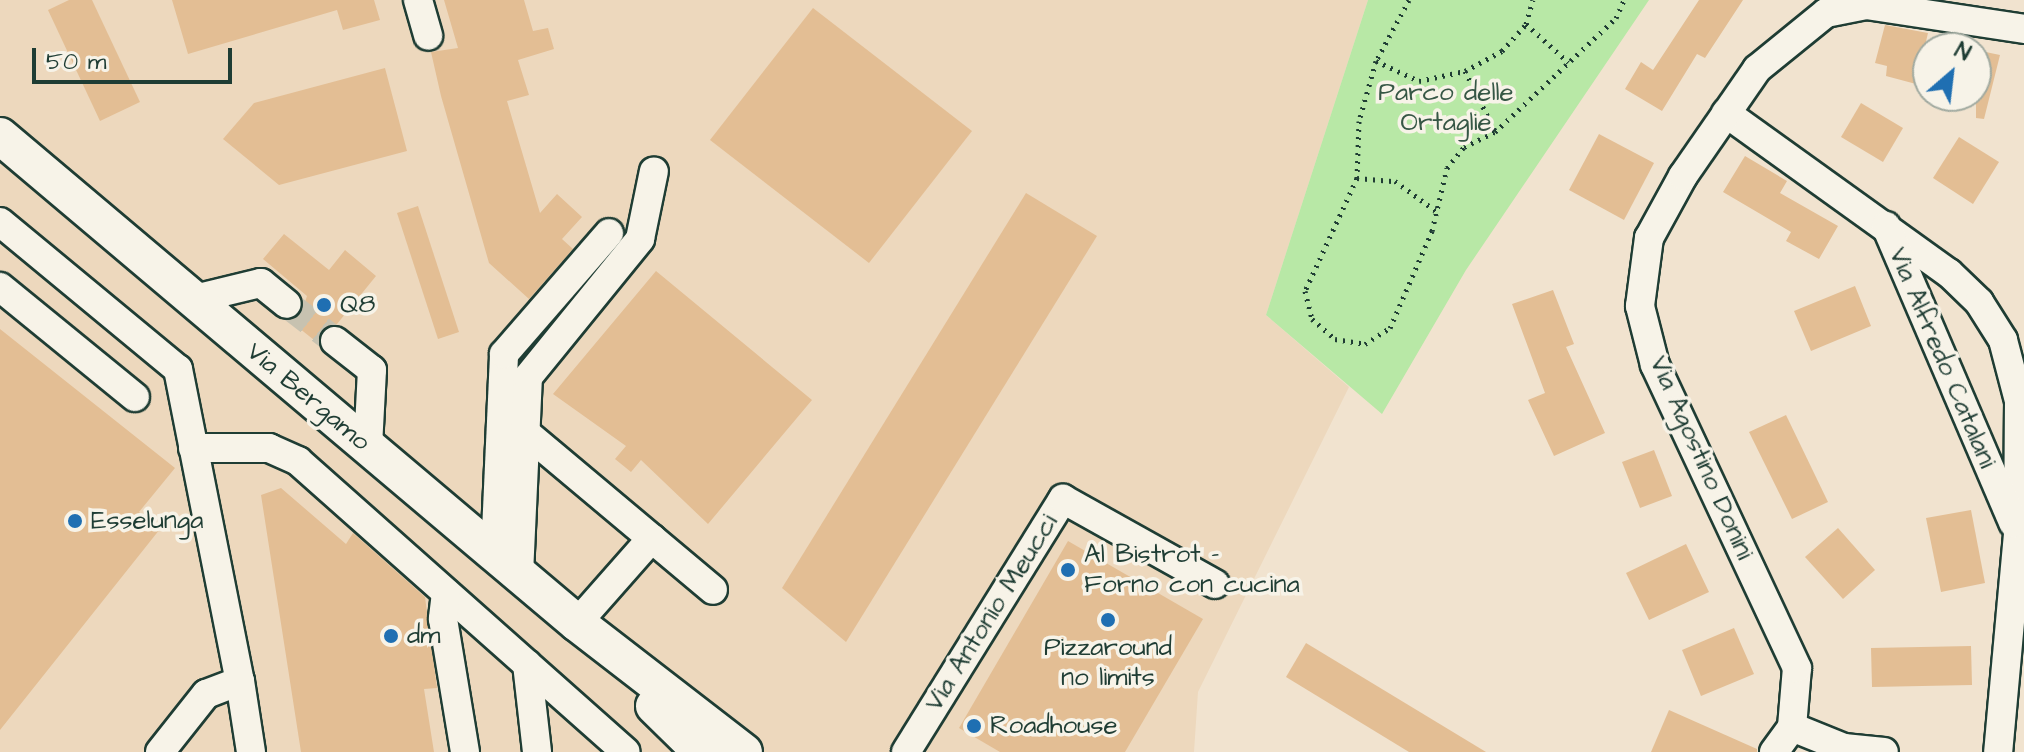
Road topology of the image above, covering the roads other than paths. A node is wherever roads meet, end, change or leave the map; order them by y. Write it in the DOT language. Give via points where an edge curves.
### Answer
graph roads {
  1 [pos="418,0"];
  2 [pos="2024,29"];
  3 [pos="428,36"];
  4 [pos="1726,113"];
  5 [pos="0,136"];
  6 [pos="0,148"];
  7 [pos="654,171"];
  8 [pos="40,173"];
  9 [pos="0,222"];
  10 [pos="1886,226"];
  11 [pos="609,233"];
  12 [pos="0,287"];
  13 [pos="190,300"];
  14 [pos="287,304"];
  15 [pos="335,341"];
  16 [pos="135,397"];
  17 [pos="526,433"];
  18 [pos="368,446"];
  19 [pos="193,448"];
  20 [pos="2018,534"];
  21 [pos="652,538"];
  22 [pos="507,564"];
  23 [pos="1215,584"];
  24 [pos="713,590"];
  25 [pos="446,593"];
  26 [pos="577,623"];
  27 [pos="527,664"];
  28 [pos="240,681"];
  29 [pos="1792,727"];
  30 [pos="160,752"];
  31 [pos="251,752"];
  32 [pos="465,752"];
  33 [pos="537,752"];
  34 [pos="626,752"];
  35 [pos="701,752"];
  36 [pos="744,752"];
  37 [pos="906,752"];
  38 [pos="1774,752"];
  39 [pos="1884,752"];
  40 [pos="1998,752"];
  1 -- 3 [label="street"];
  2 -- 4 [label="street, Via Agostino Donini" via="1866,5 1826,13 1757,69"];
  4 -- 10 [label="street, Via Alfredo Catalani"];
  4 -- 29 [label="street, Via Agostino Donini" via="1649,238 1640,306 1655,365 1797,668"];
  5 -- 8 [label="main road, Via Bergamo"];
  6 -- 8 [label="main road, Via Bergamo"];
  7 -- 17 [label="street" via="640,239 528,377"];
  8 -- 13 [label="main road, Via Bergamo"];
  9 -- 19 [label="street" via="178,369"];
  10 -- 20 [label="street, Via Alfredo Catalani"];
  10 -- 20 [label="street, Via Alfredo Catalani" via="1979,302 2003,340 2019,401"];
  11 -- 22 [label="street" via="504,354"];
  12 -- 16 [label="street"];
  13 -- 14 [label="street" via="261,283"];
  13 -- 18 [label="main road, Via Bergamo"];
  15 -- 18 [label="street" via="372,370"];
  17 -- 21 [label="street"];
  17 -- 22 [label="street"];
  18 -- 22 [label="main road, Via Bergamo"];
  19 -- 25 [label="street" via="269,448 298,461"];
  19 -- 28 [label="street"];
  20 -- 40 [label="street, Via Alfredo Catalani"];
  21 -- 24 [label="street"];
  21 -- 26 [label="street"];
  22 -- 26 [label="main road, Via Bergamo"];
  23 -- 37 [label="street, Via Antonio Meucci" via="1063,499"];
  25 -- 27 [label="street"];
  25 -- 32 [label="street" via="443,619"];
  26 -- 35 [label="main road, Via Bergamo"];
  26 -- 36 [label="main road, Via Bergamo"];
  27 -- 33 [label="street"];
  27 -- 34 [label="street"];
  28 -- 30 [label="street" via="206,694"];
  28 -- 31 [label="street"];
  29 -- 38 [label="street"];
  29 -- 39 [label="street" via="1844,748"];
}
